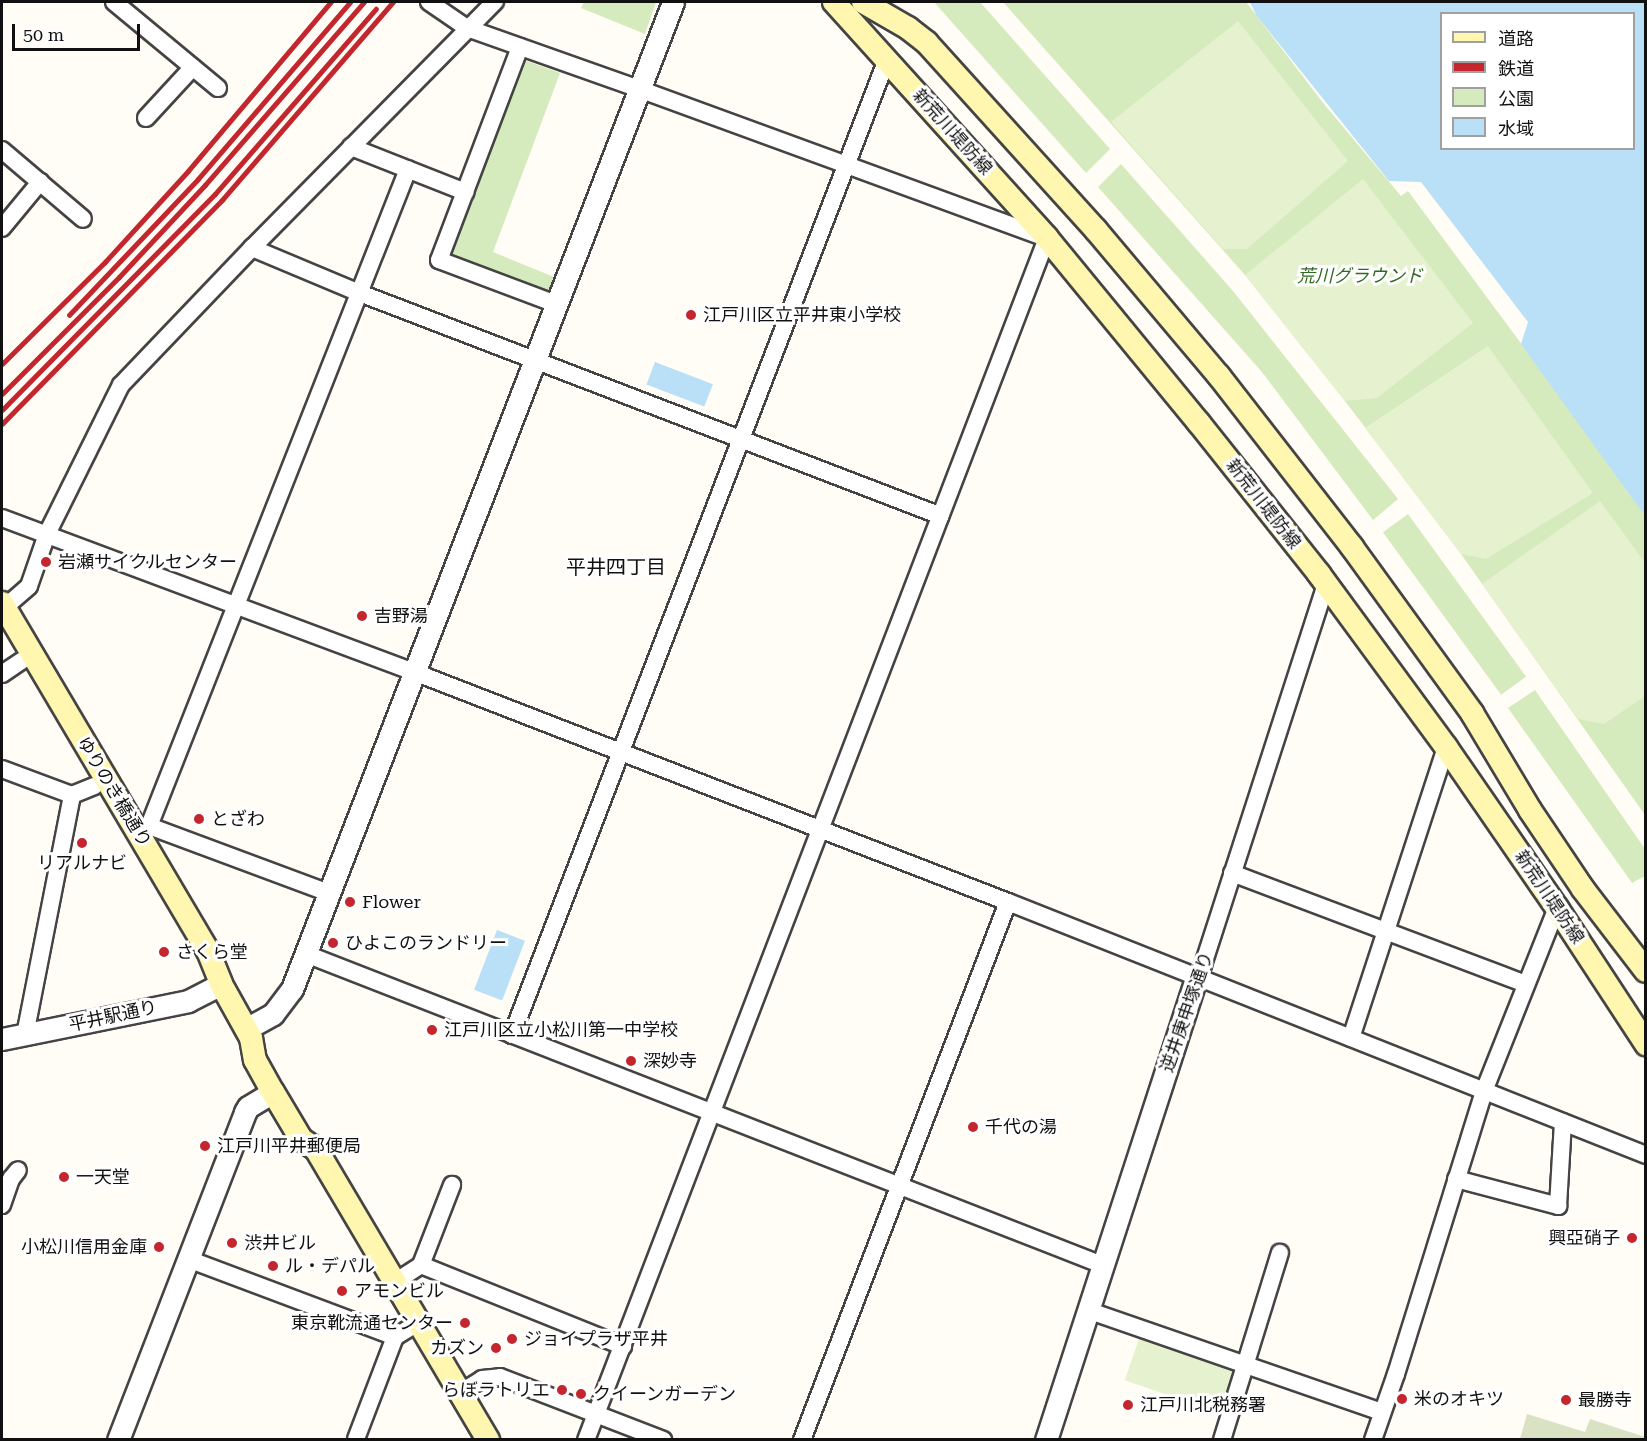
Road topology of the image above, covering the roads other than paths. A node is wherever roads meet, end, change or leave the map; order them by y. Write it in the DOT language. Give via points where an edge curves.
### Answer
graph roads {
  1 [pos="114,2"];
  2 [pos="429,2"];
  3 [pos="495,2"];
  4 [pos="673,2"];
  5 [pos="834,2"];
  6 [pos="863,2"];
  7 [pos="467,28"];
  8 [pos="520,47"];
  9 [pos="886,59"];
  10 [pos="193,67"];
  11 [pos="218,88"];
  12 [pos="639,89"];
  13 [pos="146,118"];
  14 [pos="351,147"];
  15 [pos="2,150"];
  16 [pos="844,166"];
  17 [pos="408,169"];
  18 [pos="40,182"];
  19 [pos="465,192"];
  20 [pos="83,219"];
  21 [pos="2,228"];
  22 [pos="1047,238"];
  23 [pos="252,248"];
  24 [pos="357,292"];
  25 [pos="556,304"];
  26 [pos="535,359"];
  27 [pos="739,439"];
  28 [pos="941,516"];
  29 [pos="2,518"];
  30 [pos="47,534"];
  31 [pos="1326,584"];
  32 [pos="235,605"];
  33 [pos="2,613"];
  34 [pos="21,661"];
  35 [pos="2,674"];
  36 [pos="414,674"];
  37 [pos="1446,747"];
  38 [pos="620,753"];
  39 [pos="2,769"];
  40 [pos="94,786"];
  41 [pos="72,795"];
  42 [pos="144,830"];
  43 [pos="820,830"];
  44 [pos="1232,873"];
  45 [pos="329,893"];
  46 [pos="1008,902"];
  47 [pos="1557,908"];
  48 [pos="1386,932"];
  49 [pos="306,954"];
  50 [pos="1646,971"];
  51 [pos="1197,976"];
  52 [pos="221,984"];
  53 [pos="1525,984"];
  54 [pos="249,1034"];
  55 [pos="25,1035"];
  56 [pos="512,1035"];
  57 [pos="1351,1038"];
  58 [pos="2,1039"];
  59 [pos="1646,1044"];
  60 [pos="1484,1091"];
  61 [pos="273,1092"];
  62 [pos="713,1114"];
  63 [pos="1563,1122"];
  64 [pos="316,1149"];
  65 [pos="1646,1155"];
  66 [pos="18,1170"];
  67 [pos="1456,1179"];
  68 [pos="452,1185"];
  69 [pos="899,1187"];
  70 [pos="2,1205"];
  71 [pos="1280,1253"];
  72 [pos="188,1259"];
  73 [pos="421,1265"];
  74 [pos="1104,1266"];
  75 [pos="396,1282"];
  76 [pos="1090,1311"];
  77 [pos="419,1322"];
  78 [pos="394,1337"];
  79 [pos="623,1346"];
  80 [pos="1245,1364"];
  81 [pos="460,1392"];
  82 [pos="1382,1412"];
  83 [pos="596,1415"];
  84 [pos="355,1439"];
  85 [pos="118,1440"];
  86 [pos="488,1440"];
  87 [pos="586,1440"];
  88 [pos="663,1440"];
  89 [pos="802,1440"];
  90 [pos="1047,1440"];
  91 [pos="1222,1440"];
  92 [pos="1373,1440"];
  1 -- 10 [label="street"];
  2 -- 7 [label="street"];
  3 -- 7 [label="street"];
  4 -- 12 [label="street"];
  5 -- 9 [label="main road, 新荒川堤防線"];
  6 -- 50 [label="main road, 新荒川堤防線" via="927,43 1096,230 1219,376 1352,547 1458,695 1583,889"];
  7 -- 8 [label="street"];
  7 -- 14 [label="street"];
  8 -- 12 [label="street"];
  8 -- 19 [label="street"];
  9 -- 16 [label="street"];
  9 -- 22 [label="main road, 新荒川堤防線"];
  10 -- 11 [label="street"];
  10 -- 13 [label="street"];
  12 -- 16 [label="street"];
  12 -- 25 [label="street"];
  14 -- 17 [label="street"];
  14 -- 23 [label="street"];
  15 -- 18 [label="street"];
  16 -- 22 [label="street"];
  16 -- 27 [label="street"];
  17 -- 19 [label="street"];
  17 -- 24 [label="street"];
  18 -- 20 [label="street"];
  18 -- 21 [label="street"];
  19 -- 25 [label="street" via="439,260"];
  22 -- 28 [label="street"];
  22 -- 31 [label="main road, 新荒川堤防線"];
  23 -- 24 [label="street"];
  23 -- 30 [label="street" via="122,385"];
  24 -- 26 [label="street"];
  24 -- 32 [label="street"];
  25 -- 26 [label="street"];
  26 -- 27 [label="street"];
  26 -- 36 [label="street"];
  27 -- 28 [label="street"];
  27 -- 38 [label="street"];
  28 -- 43 [label="street"];
  29 -- 30 [label="street"];
  30 -- 32 [label="street"];
  30 -- 33 [label="street" via="29,586"];
  31 -- 37 [label="main road, 新荒川堤防線"];
  31 -- 44 [label="street, 逆井庚申塚通り"];
  32 -- 36 [label="street"];
  32 -- 42 [label="street"];
  33 -- 34 [label="main road, ゆりのき橋通り"];
  33 -- 42 [label="main road, ゆりのき橋通り"];
  34 -- 35 [label="street"];
  34 -- 40 [label="main road, ゆりのき橋通り"];
  36 -- 38 [label="street"];
  36 -- 45 [label="street"];
  37 -- 47 [label="main road, 新荒川堤防線"];
  37 -- 48 [label="street"];
  38 -- 43 [label="street"];
  38 -- 56 [label="street"];
  39 -- 41 [label="street"];
  40 -- 41 [label="street"];
  40 -- 52 [label="main road, ゆりのき橋通り" via="197,957"];
  41 -- 55 [label="street"];
  42 -- 45 [label="street"];
  42 -- 52 [label="main road, ゆりのき橋通り" via="208,951"];
  43 -- 46 [label="street"];
  43 -- 62 [label="street"];
  44 -- 48 [label="street"];
  44 -- 51 [label="street, 逆井庚申塚通り"];
  45 -- 49 [label="street"];
  46 -- 51 [label="street"];
  46 -- 69 [label="street"];
  47 -- 53 [label="street"];
  47 -- 59 [label="main road, 新荒川堤防線"];
  48 -- 53 [label="street"];
  48 -- 57 [label="street"];
  49 -- 54 [label="street" via="280,1006"];
  49 -- 56 [label="street"];
  51 -- 57 [label="street"];
  51 -- 74 [label="street, 逆井庚申塚通り"];
  52 -- 54 [label="main road, ゆりのき橋通り"];
  52 -- 55 [label="street, 平井駅通り" via="188,1001"];
  53 -- 60 [label="street"];
  54 -- 61 [label="main road" via="255,1060"];
  54 -- 64 [label="main road" via="268,1052 315,1132"];
  55 -- 58 [label="street, 平井駅通り"];
  56 -- 62 [label="street"];
  57 -- 60 [label="street"];
  60 -- 63 [label="street"];
  60 -- 67 [label="street"];
  61 -- 64 [label="main road" via="301,1138"];
  61 -- 72 [label="street" via="244,1112"];
  62 -- 69 [label="street"];
  62 -- 79 [label="street"];
  63 -- 65 [label="street"];
  63 -- 67 [label="street" via="1558,1206"];
  64 -- 75 [label="main road"];
  66 -- 70 [label="street"];
  67 -- 82 [label="street"];
  68 -- 73 [label="street"];
  69 -- 74 [label="street"];
  69 -- 89 [label="street"];
  71 -- 80 [label="street"];
  72 -- 78 [label="street"];
  72 -- 85 [label="street"];
  73 -- 75 [label="street"];
  73 -- 79 [label="street"];
  74 -- 76 [label="street, 逆井庚申塚通り"];
  75 -- 77 [label="main road"];
  76 -- 80 [label="street"];
  76 -- 90 [label="street, 逆井庚申塚通り"];
  77 -- 78 [label="street"];
  77 -- 81 [label="main road"];
  78 -- 84 [label="street"];
  79 -- 83 [label="street"];
  80 -- 82 [label="street"];
  80 -- 91 [label="street"];
  81 -- 83 [label="street" via="492,1376"];
  81 -- 86 [label="main road"];
  82 -- 92 [label="street"];
  83 -- 87 [label="street"];
  83 -- 88 [label="street"];
}
